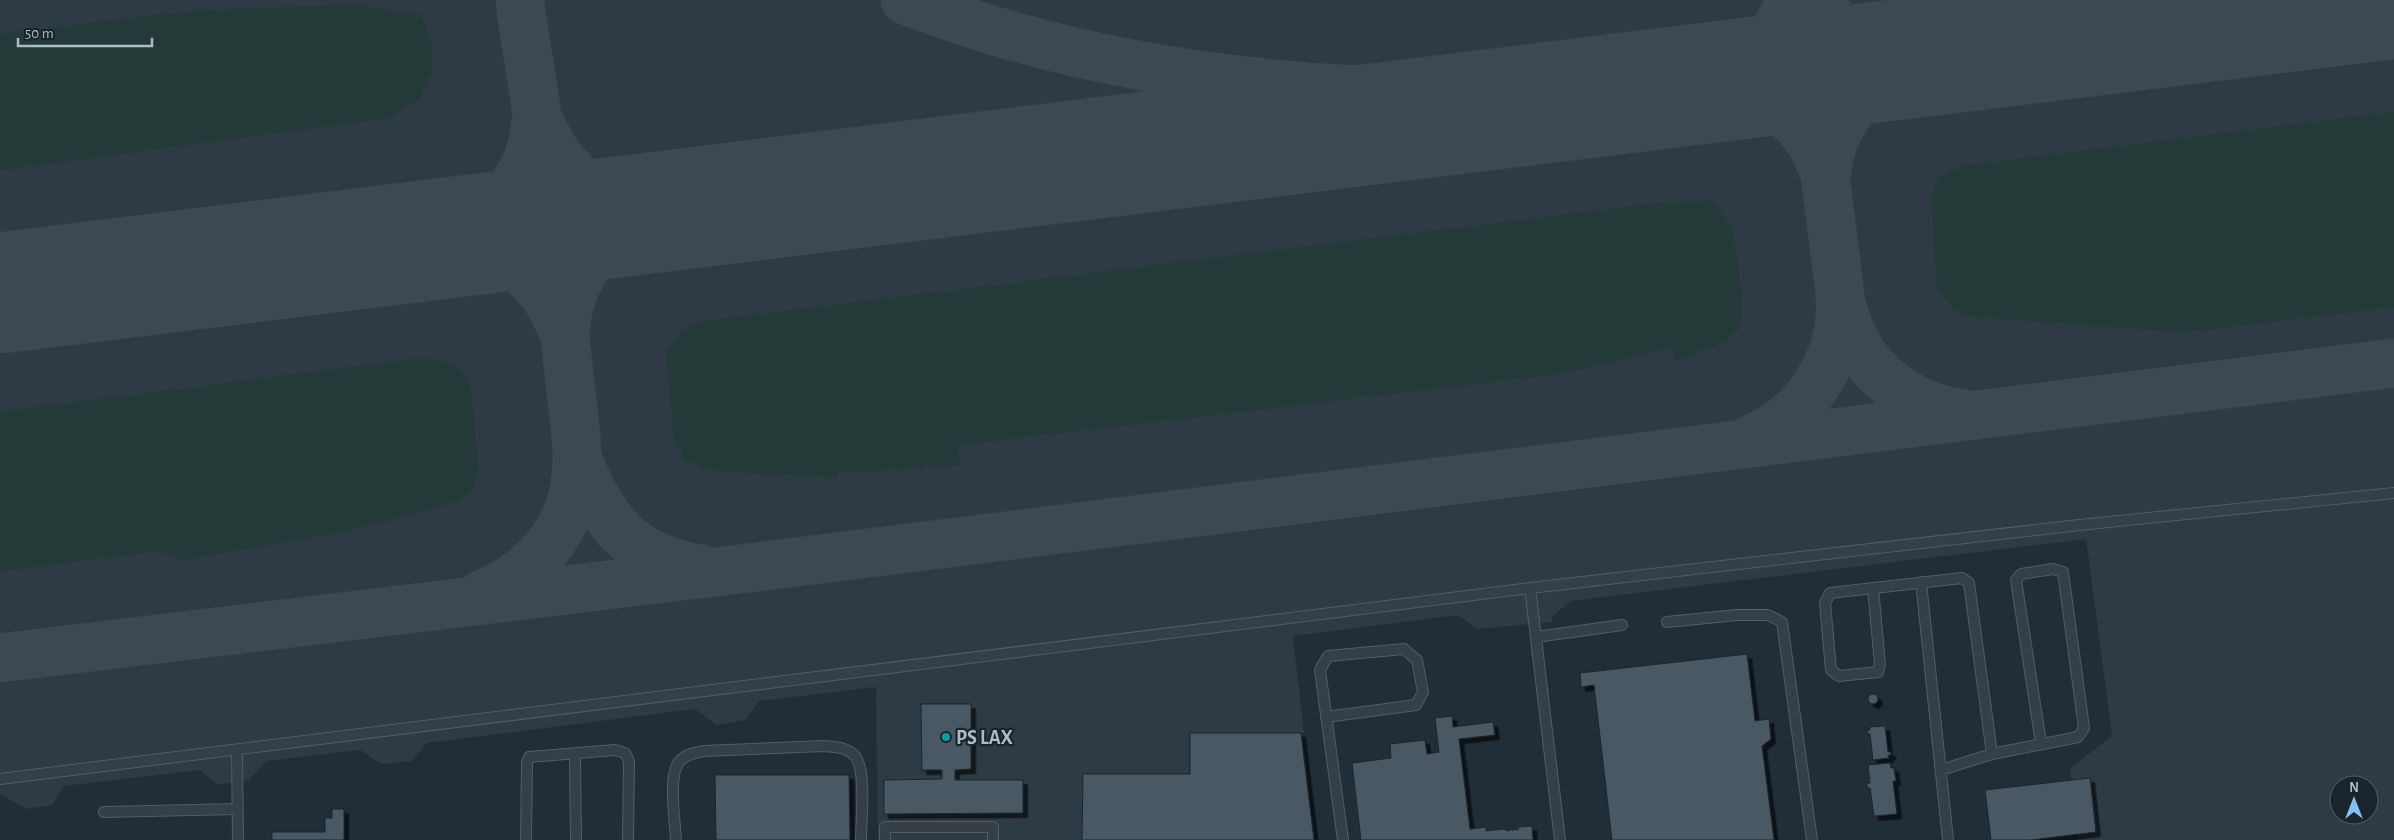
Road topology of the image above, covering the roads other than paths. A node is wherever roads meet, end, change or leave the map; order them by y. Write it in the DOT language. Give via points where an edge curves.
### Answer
graph roads {
  1 [pos="2394,493"];
  2 [pos="1921,582"];
  3 [pos="1530,588"];
  4 [pos="1874,588"];
  5 [pos="1667,622"];
  6 [pos="1622,625"];
  7 [pos="1536,637"];
  8 [pos="1326,717"];
  9 [pos="2041,743"];
  10 [pos="237,750"];
  11 [pos="575,754"];
  12 [pos="1992,754"];
  13 [pos="1941,770"];
  14 [pos="0,779"];
  15 [pos="238,809"];
  16 [pos="104,812"];
  17 [pos="238,840"];
  18 [pos="526,840"];
  19 [pos="576,840"];
  20 [pos="628,840"];
  21 [pos="676,840"];
  22 [pos="861,840"];
  23 [pos="885,840"];
  24 [pos="993,840"];
  25 [pos="1343,840"];
  26 [pos="1560,840"];
  27 [pos="1812,840"];
  28 [pos="1948,840"];
  1 -- 3 [label="lane" via="2079,525"];
  2 -- 4 [label="lane"];
  2 -- 12 [label="lane" via="1962,578 1970,583"];
  2 -- 13 [label="lane"];
  3 -- 7 [label="lane"];
  3 -- 10 [label="lane"];
  4 -- 4 [label="lane" via="1830,593 1825,603 1831,670 1839,676 1878,672"];
  5 -- 27 [label="lane" via="1768,615 1782,622"];
  6 -- 7 [label="lane"];
  7 -- 26 [label="lane"];
  8 -- 8 [label="lane" via="1320,670 1328,656 1404,648 1417,660 1424,692 1416,705"];
  8 -- 25 [label="lane"];
  9 -- 9 [label="lane" via="2078,737 2084,728 2063,572 2053,569 2021,574 2016,580"];
  9 -- 12 [label="lane"];
  10 -- 14 [label="lane"];
  10 -- 15 [label="lane"];
  11 -- 18 [label="lane" via="529,758"];
  11 -- 19 [label="lane"];
  11 -- 20 [label="lane" via="615,750 625,753 629,761"];
  12 -- 13 [label="lane"];
  13 -- 28 [label="lane"];
  15 -- 16 [label="lane"];
  15 -- 17 [label="lane"];
  21 -- 22 [label="lane" via="674,773 680,761 704,752 824,746 842,747 855,755 861,770"];
  23 -- 24 [label="lane" via="885,827 993,827"];
}
